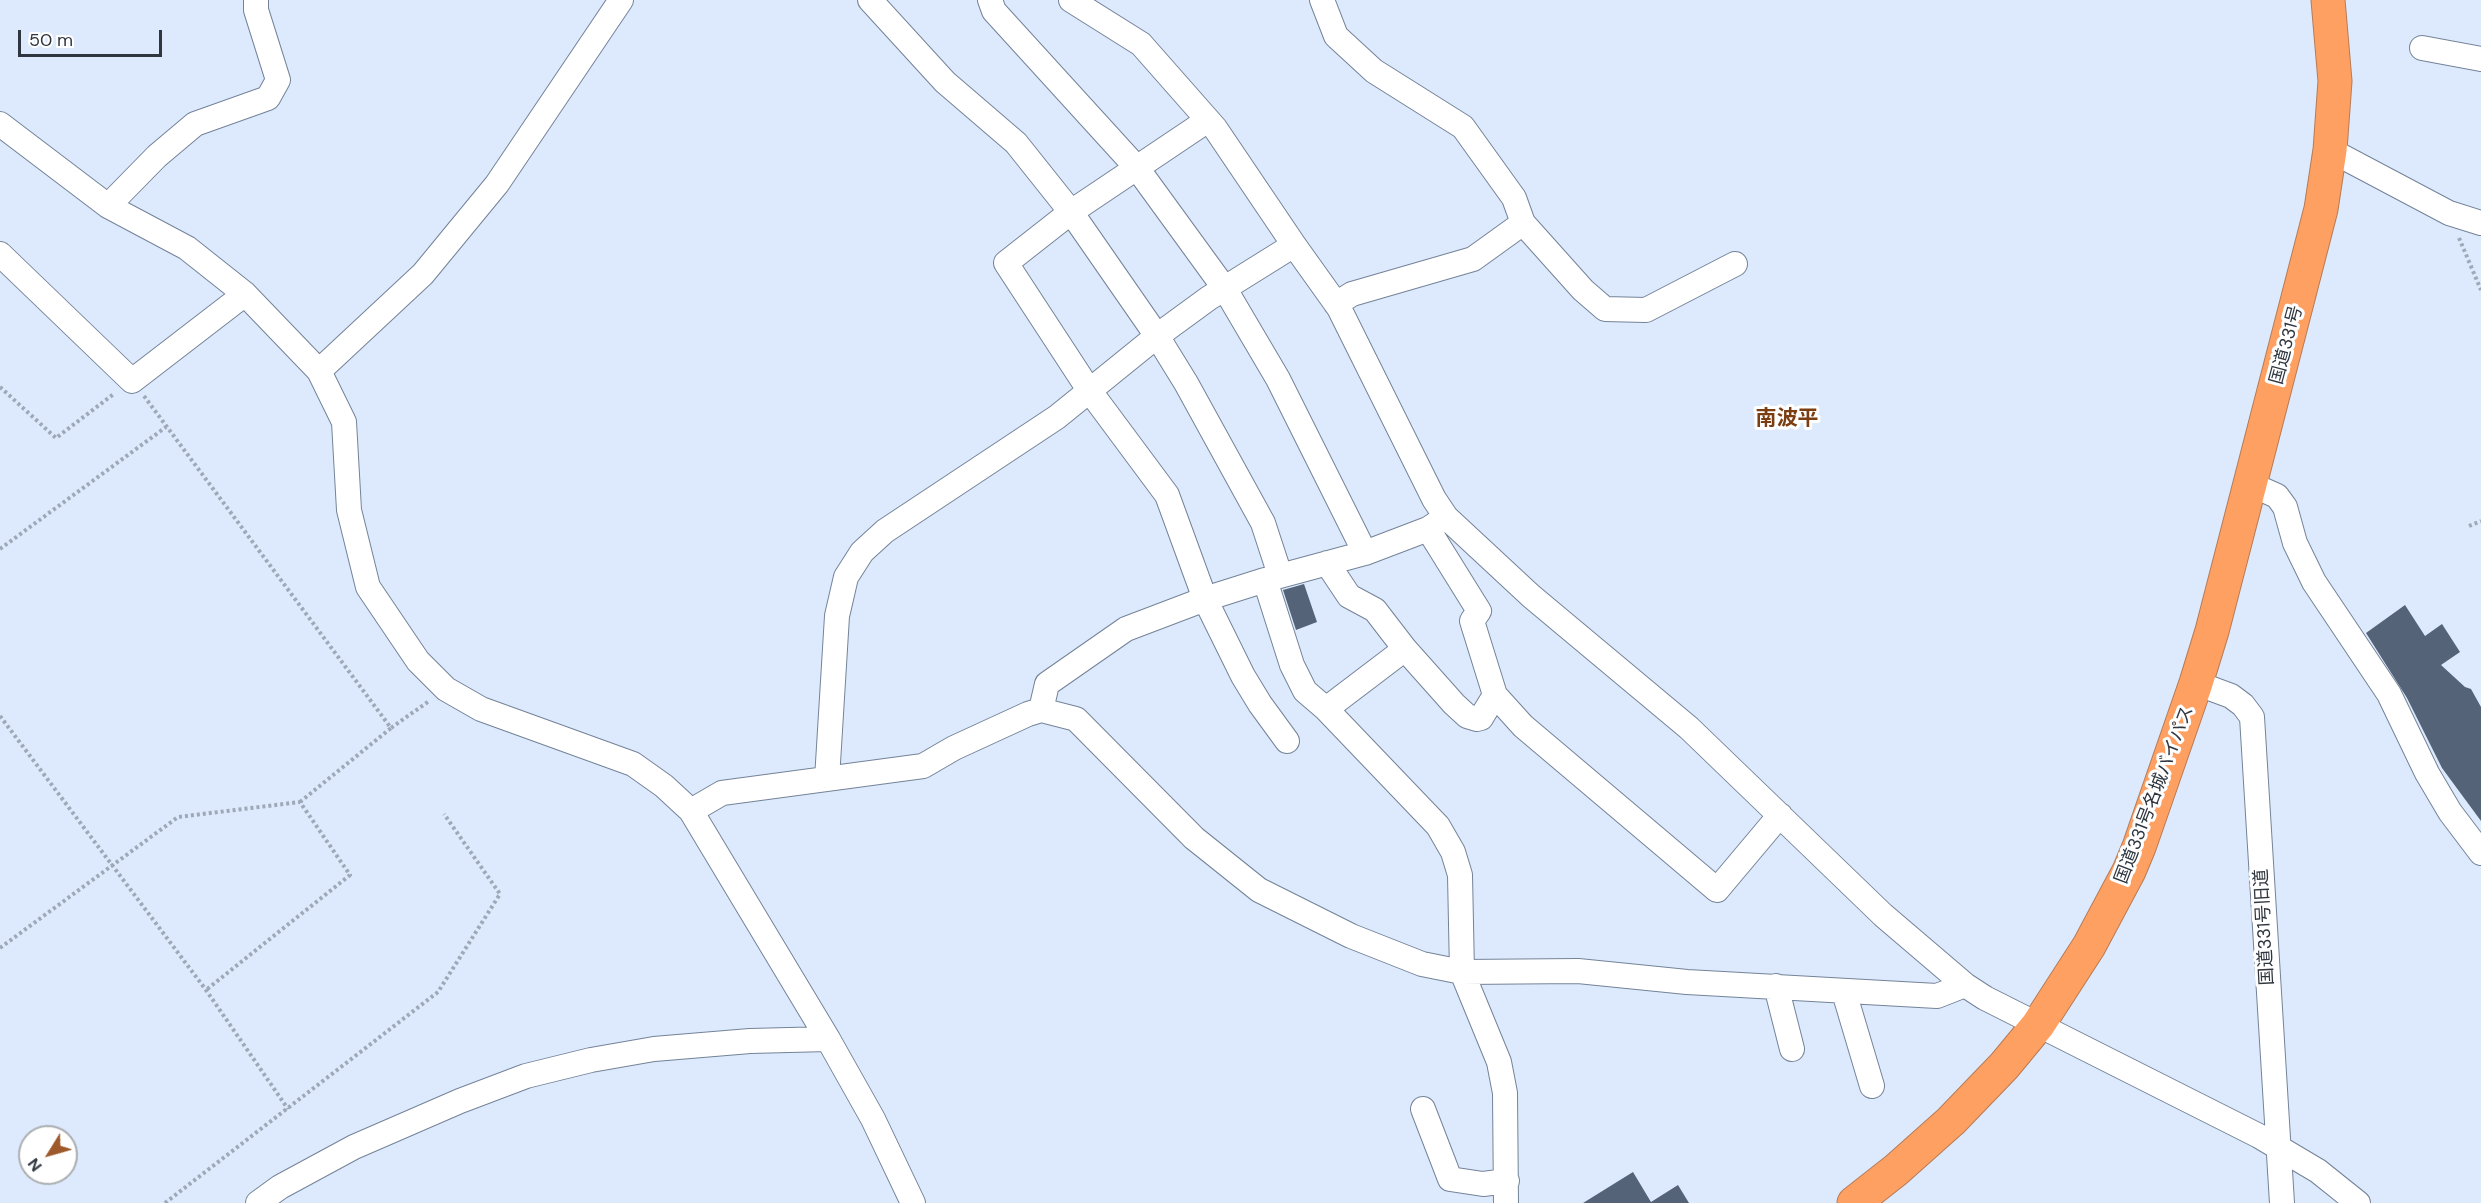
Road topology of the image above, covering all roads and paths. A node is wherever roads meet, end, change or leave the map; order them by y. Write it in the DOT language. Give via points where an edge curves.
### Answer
graph roads {
  1 [pos="256,0"];
  2 [pos="621,0"];
  3 [pos="870,0"];
  4 [pos="990,0"];
  5 [pos="1071,0"];
  6 [pos="1322,0"];
  7 [pos="2328,0"];
  8 [pos="2422,48"];
  9 [pos="2481,59"];
  10 [pos="1209,120"];
  11 [pos="0,124"];
  12 [pos="2330,150"];
  13 [pos="1137,168"];
  14 [pos="108,206"];
  15 [pos="1071,212"];
  16 [pos="2449,213"];
  17 [pos="2481,223"];
  18 [pos="1523,224"];
  19 [pos="1294,245"];
  20 [pos="0,254"];
  21 [pos="1735,264"];
  22 [pos="1225,289"];
  23 [pos="2481,290"];
  24 [pos="245,294"];
  25 [pos="1336,304"];
  26 [pos="1157,336"];
  27 [pos="319,371"];
  28 [pos="132,381"];
  29 [pos="0,387"];
  30 [pos="1089,390"];
  31 [pos="166,427"];
  32 [pos="2250,484"];
  33 [pos="2481,521"];
  34 [pos="1437,523"];
  35 [pos="2469,526"];
  36 [pos="0,549"];
  37 [pos="1365,553"];
  38 [pos="1328,563"];
  39 [pos="1273,577"];
  40 [pos="1206,599"];
  41 [pos="1405,649"];
  42 [pos="2196,683"];
  43 [pos="446,689"];
  44 [pos="1495,695"];
  45 [pos="1326,709"];
  46 [pos="1041,710"];
  47 [pos="0,716"];
  48 [pos="391,728"];
  49 [pos="1287,741"];
  50 [pos="827,779"];
  51 [pos="300,802"];
  52 [pos="691,812"];
  53 [pos="444,814"];
  54 [pos="1780,815"];
  55 [pos="2481,853"];
  56 [pos="112,865"];
  57 [pos="0,948"];
  58 [pos="1462,972"];
  59 [pos="1965,985"];
  60 [pos="1776,986"];
  61 [pos="206,990"];
  62 [pos="1844,992"];
  63 [pos="2038,1025"];
  64 [pos="828,1039"];
  65 [pos="1792,1049"];
  66 [pos="1872,1086"];
  67 [pos="288,1108"];
  68 [pos="1423,1109"];
  69 [pos="2278,1148"];
  70 [pos="1507,1192"];
  71 [pos="165,1203"];
  72 [pos="258,1203"];
  73 [pos="913,1203"];
  74 [pos="1854,1203"];
  75 [pos="2282,1203"];
  76 [pos="2358,1203"];
  1 -- 14 [label="street" via="255,10 278,80 268,98 195,124"];
  2 -- 27 [label="street" via="497,184 423,274"];
  3 -- 15 [label="street" via="945,82 1016,143"];
  4 -- 13 [label="street" via="994,10"];
  5 -- 10 [label="street" via="1141,44"];
  6 -- 18 [label="street" via="1336,36 1374,71 1463,127 1514,198"];
  7 -- 12 [label="highway, 国道331号" via="2335,81"];
  8 -- 9 [label="street"];
  10 -- 13 [label="street"];
  10 -- 19 [label="street"];
  11 -- 14 [label="street"];
  12 -- 16 [label="street"];
  12 -- 32 [label="highway, 国道331号" via="2318,219"];
  13 -- 15 [label="street"];
  13 -- 22 [label="street"];
  14 -- 24 [label="street" via="187,248"];
  15 -- 26 [label="street"];
  15 -- 30 [label="street" via="1006,263"];
  16 -- 17 [label="street"];
  16 -- 23 [label="path"];
  18 -- 21 [label="street" via="1605,309 1646,310"];
  18 -- 25 [label="street" via="1473,259 1352,294"];
  19 -- 22 [label="street"];
  19 -- 25 [label="street"];
  20 -- 28 [label="street"];
  22 -- 26 [label="street"];
  22 -- 37 [label="street" via="1278,378"];
  24 -- 27 [label="street"];
  24 -- 28 [label="street"];
  25 -- 34 [label="street"];
  26 -- 30 [label="street"];
  26 -- 39 [label="street" via="1263,523"];
  27 -- 43 [label="street" via="344,422 349,510 368,587 418,661"];
  28 -- 29 [label="path" via="56,438"];
  28 -- 31 [label="path"];
  30 -- 40 [label="street" via="1167,495"];
  30 -- 50 [label="street" via="1057,417 885,531 862,552 846,577 837,616"];
  31 -- 36 [label="path"];
  31 -- 48 [label="path"];
  32 -- 42 [label="highway, 国道331号"];
  32 -- 55 [label="street" via="2277,496 2285,507 2295,543 2314,582 2389,694 2427,773"];
  33 -- 35 [label="path"];
  34 -- 37 [label="street"];
  34 -- 44 [label="street" via="1479,611 1472,621"];
  34 -- 54 [label="street" via="1689,728"];
  37 -- 38 [label="street"];
  38 -- 39 [label="street"];
  38 -- 41 [label="street" via="1349,596 1375,610"];
  39 -- 40 [label="street"];
  39 -- 45 [label="street" via="1292,665 1305,691"];
  40 -- 46 [label="street" via="1126,629 1047,684"];
  40 -- 49 [label="street" via="1243,676"];
  41 -- 44 [label="street" via="1467,716 1481,718"];
  41 -- 45 [label="street"];
  42 -- 63 [label="highway, 国道331号名城バイパス" via="2129,871 2090,946"];
  42 -- 69 [label="street, 国道331号旧道" via="2231,696 2252,717"];
  43 -- 48 [label="path"];
  43 -- 52 [label="street" via="481,709 633,764"];
  44 -- 54 [label="street" via="1523,726 1717,890"];
  45 -- 58 [label="street" via="1438,826 1453,852 1460,875"];
  46 -- 50 [label="street" via="964,743 923,766"];
  46 -- 58 [label="street" via="1076,718 1194,838 1259,890 1352,936 1422,964"];
  47 -- 56 [label="path"];
  48 -- 51 [label="path"];
  50 -- 52 [label="street" via="722,793"];
  51 -- 56 [label="path" via="178,817"];
  51 -- 61 [label="path" via="350,875"];
  52 -- 64 [label="street"];
  53 -- 67 [label="path" via="500,894 438,992"];
  54 -- 59 [label="street" via="1883,915"];
  56 -- 57 [label="path"];
  56 -- 61 [label="path"];
  58 -- 60 [label="street" via="1578,971"];
  58 -- 70 [label="street" via="1501,1072"];
  59 -- 62 [label="street" via="1938,996"];
  59 -- 63 [label="street"];
  60 -- 62 [label="street"];
  60 -- 65 [label="street"];
  61 -- 67 [label="path"];
  62 -- 66 [label="street"];
  63 -- 69 [label="street"];
  63 -- 74 [label="highway, 国道331号名城バイパス" via="1951,1121"];
  64 -- 72 [label="street" via="654,1048 526,1076 354,1147"];
  64 -- 73 [label="street" via="873,1119"];
  67 -- 71 [label="path"];
  68 -- 70 [label="street" via="1449,1179"];
  69 -- 75 [label="street, 国道331号旧道"];
  69 -- 76 [label="street" via="2318,1171"];
}
